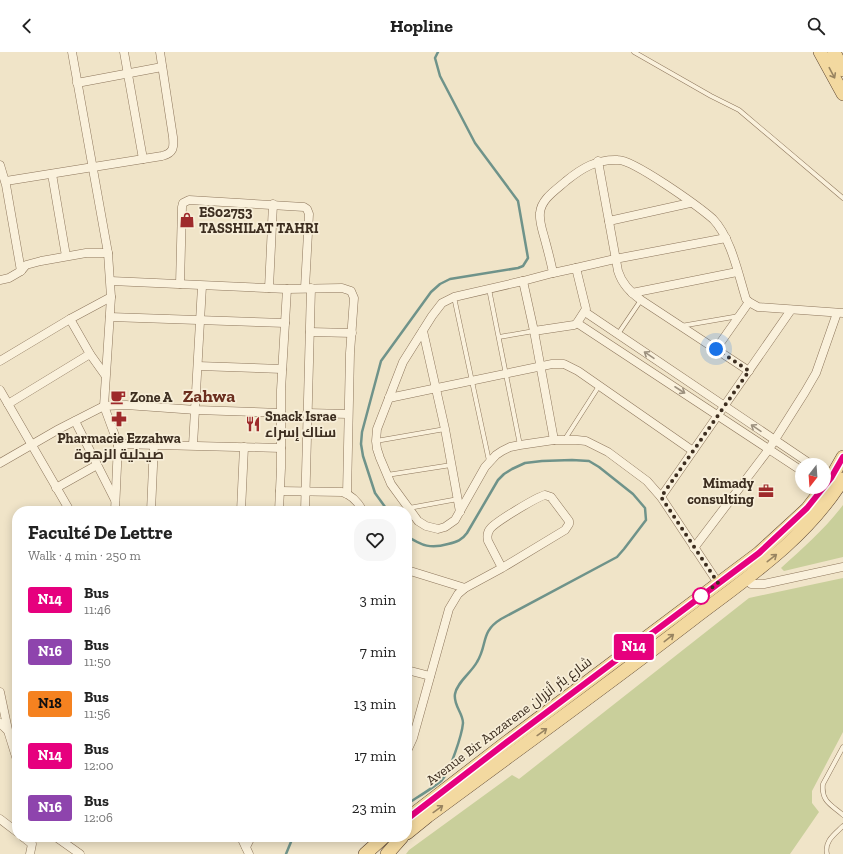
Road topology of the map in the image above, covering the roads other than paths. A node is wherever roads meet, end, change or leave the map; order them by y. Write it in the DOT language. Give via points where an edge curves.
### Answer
graph roads {
  1 [pos="72,52"];
  2 [pos="124,52"];
  3 [pos="160,52"];
  4 [pos="634,52"];
  5 [pos="820,52"];
  6 [pos="834,52"];
  7 [pos="162,67"];
  8 [pos="843,70"];
  9 [pos="127,74"];
  10 [pos="77,83"];
  11 [pos="843,94"];
  12 [pos="142,159"];
  13 [pos="598,162"];
  14 [pos="0,165"];
  15 [pos="92,167"];
  16 [pos="52,174"];
  17 [pos="6,181"];
  18 [pos="4,191"];
  19 [pos="843,198"];
  20 [pos="690,203"];
  21 [pos="273,204"];
  22 [pos="609,221"];
  23 [pos="726,238"];
  24 [pos="108,253"];
  25 [pos="66,256"];
  26 [pos="615,259"];
  27 [pos="576,268"];
  28 [pos="20,271"];
  29 [pos="737,272"];
  30 [pos="553,273"];
  31 [pos="0,280"];
  32 [pos="111,281"];
  33 [pos="523,282"];
  34 [pos="180,284"];
  35 [pos="202,286"];
  36 [pos="269,288"];
  37 [pos="308,288"];
  38 [pos="287,289"];
  39 [pos="489,289"];
  40 [pos="632,293"];
  41 [pos="111,297"];
  42 [pos="454,297"];
  43 [pos="641,300"];
  44 [pos="749,302"];
  45 [pos="791,310"];
  46 [pos="585,312"];
  47 [pos="840,313"];
  48 [pos="740,316"];
  49 [pos="110,317"];
  50 [pos="70,319"];
  51 [pos="201,320"];
  52 [pos="285,323"];
  53 [pos="577,323"];
  54 [pos="681,326"];
  55 [pos="423,331"];
  56 [pos="534,331"];
  57 [pos="310,332"];
  58 [pos="352,333"];
  59 [pos="618,334"];
  60 [pos="499,337"];
  61 [pos="716,349"];
  62 [pos="90,354"];
  63 [pos="0,361"];
  64 [pos="198,366"];
  65 [pos="540,367"];
  66 [pos="282,369"];
  67 [pos="749,371"];
  68 [pos="506,373"];
  69 [pos="105,375"];
  70 [pos="471,381"];
  71 [pos="600,386"];
  72 [pos="436,388"];
  73 [pos="0,390"];
  74 [pos="389,398"];
  75 [pos="8,404"];
  76 [pos="104,406"];
  77 [pos="724,406"];
  78 [pos="196,410"];
  79 [pos="281,413"];
  80 [pos="308,413"];
  81 [pos="348,414"];
  82 [pos="718,415"];
  83 [pos="75,421"];
  84 [pos="444,429"];
  85 [pos="565,439"];
  86 [pos="554,440"];
  87 [pos="775,440"];
  88 [pos="376,441"];
  89 [pos="118,444"];
  90 [pos="154,444"];
  91 [pos="32,445"];
  92 [pos="193,445"];
  93 [pos="520,445"];
  94 [pos="244,447"];
  95 [pos="281,448"];
  96 [pos="769,449"];
  97 [pos="693,451"];
  98 [pos="843,457"];
  99 [pos="802,458"];
  100 [pos="0,462"];
  101 [pos="489,462"];
  102 [pos="97,464"];
  103 [pos="451,465"];
  104 [pos="795,466"];
  105 [pos="387,476"];
  106 [pos="831,477"];
  107 [pos="56,488"];
  108 [pos="280,491"];
  109 [pos="306,491"];
  110 [pos="347,494"];
  111 [pos="818,494"];
  112 [pos="830,494"];
  113 [pos="661,497"];
  114 [pos="458,499"];
  115 [pos="116,501"];
  116 [pos="67,506"];
  117 [pos="116,506"];
  118 [pos="151,506"];
  119 [pos="241,506"];
  120 [pos="279,506"];
  121 [pos="305,506"];
  122 [pos="358,506"];
  123 [pos="407,506"];
  124 [pos="412,507"];
  125 [pos="460,512"];
  126 [pos="412,513"];
  127 [pos="694,548"];
  128 [pos="843,567"];
  129 [pos="502,568"];
  130 [pos="412,572"];
  131 [pos="745,579"];
  132 [pos="718,583"];
  133 [pos="465,588"];
  134 [pos="412,671"];
  135 [pos="430,676"];
  136 [pos="0,692"];
  137 [pos="0,723"];
  138 [pos="8,731"];
  139 [pos="412,740"];
  140 [pos="12,744"];
  141 [pos="843,747"];
  142 [pos="412,815"];
  143 [pos="843,815"];
  144 [pos="0,819"];
  145 [pos="843,826"];
  146 [pos="12,828"];
  147 [pos="412,829"];
  148 [pos="29,842"];
  149 [pos="63,842"];
  150 [pos="378,842"];
  151 [pos="398,842"];
  152 [pos="32,844"];
  153 [pos="30,854"];
  154 [pos="80,854"];
  155 [pos="365,854"];
  156 [pos="388,854"];
  157 [pos="827,854"];
  1 -- 10 [label="street"];
  2 -- 9 [label="street"];
  3 -- 7 [label="street"];
  4 -- 19 [label="lane" via="739,110"];
  5 -- 11 [label="main road, one-way"];
  6 -- 8 [label="main road"];
  7 -- 9 [label="street"];
  7 -- 12 [label="street" via="173,149 168,155"];
  9 -- 10 [label="street"];
  9 -- 12 [label="street"];
  10 -- 15 [label="street"];
  12 -- 15 [label="street"];
  13 -- 20 [label="street" via="626,162 659,180"];
  13 -- 22 [label="street"];
  13 -- 30 [label="street" via="576,173 547,198 541,209 540,222"];
  14 -- 17 [label="street"];
  15 -- 16 [label="street"];
  15 -- 24 [label="street"];
  16 -- 17 [label="street"];
  16 -- 25 [label="street"];
  17 -- 18 [label="street"];
  18 -- 28 [label="street"];
  20 -- 22 [label="street"];
  20 -- 23 [label="street" via="713,219"];
  21 -- 34 [label="street" via="186,201 182,207"];
  21 -- 36 [label="street"];
  21 -- 37 [label="street" via="302,206 307,209"];
  22 -- 26 [label="street"];
  23 -- 26 [label="street"];
  23 -- 29 [label="street"];
  24 -- 25 [label="street"];
  24 -- 32 [label="street"];
  25 -- 28 [label="street" via="26,265"];
  26 -- 27 [label="street"];
  26 -- 40 [label="street" via="620,278"];
  27 -- 30 [label="street"];
  27 -- 46 [label="street" via="586,305"];
  28 -- 31 [label="street"];
  29 -- 40 [label="street"];
  29 -- 44 [label="street"];
  30 -- 33 [label="street"];
  32 -- 34 [label="street"];
  32 -- 41 [label="street"];
  33 -- 39 [label="street"];
  33 -- 56 [label="street"];
  34 -- 35 [label="street"];
  35 -- 36 [label="street"];
  35 -- 51 [label="street"];
  36 -- 38 [label="street"];
  37 -- 38 [label="street"];
  37 -- 57 [label="street"];
  37 -- 58 [label="street" via="342,288 351,291 354,298"];
  38 -- 52 [label="street"];
  39 -- 42 [label="street"];
  39 -- 60 [label="lane"];
  40 -- 43 [label="street"];
  41 -- 49 [label="street"];
  41 -- 50 [label="street"];
  42 -- 55 [label="street" via="442,303"];
  42 -- 70 [label="lane"];
  43 -- 54 [label="street"];
  43 -- 59 [label="lane"];
  44 -- 45 [label="street" via="758,307"];
  44 -- 48 [label="street"];
  45 -- 47 [label="street"];
  45 -- 67 [label="street"];
  46 -- 53 [label="street"];
  46 -- 59 [label="street"];
  47 -- 87 [label="street" via="816,373"];
  48 -- 54 [label="lane"];
  48 -- 61 [label="street"];
  49 -- 51 [label="street"];
  49 -- 69 [label="street"];
  50 -- 62 [label="street"];
  50 -- 63 [label="street"];
  51 -- 52 [label="street"];
  51 -- 64 [label="street"];
  52 -- 66 [label="street"];
  53 -- 56 [label="street" via="572,326"];
  53 -- 82 [label="street, one-way"];
  54 -- 61 [label="street"];
  55 -- 72 [label="street"];
  55 -- 74 [label="street" via="406,355"];
  56 -- 60 [label="lane"];
  56 -- 65 [label="street"];
  57 -- 58 [label="street"];
  57 -- 80 [label="street"];
  58 -- 81 [label="street"];
  77 -- 59 [label="street, one-way"];
  60 -- 68 [label="lane"];
  61 -- 67 [label="street"];
  62 -- 69 [label="street"];
  62 -- 75 [label="street"];
  64 -- 66 [label="street"];
  64 -- 78 [label="street"];
  65 -- 68 [label="street"];
  65 -- 71 [label="street" via="564,364"];
  65 -- 86 [label="street"];
  66 -- 79 [label="street"];
  67 -- 77 [label="street"];
  68 -- 70 [label="street"];
  68 -- 93 [label="lane"];
  69 -- 76 [label="street"];
  70 -- 72 [label="street"];
  70 -- 101 [label="lane"];
  71 -- 85 [label="lane"];
  71 -- 97 [label="street"];
  72 -- 74 [label="street"];
  72 -- 84 [label="street"];
  73 -- 75 [label="street"];
  74 -- 88 [label="street" via="377,429"];
  75 -- 91 [label="street"];
  76 -- 78 [label="street"];
  76 -- 83 [label="street"];
  76 -- 89 [label="street"];
  77 -- 82 [label="street"];
  87 -- 77 [label="street, one-way"];
  78 -- 79 [label="street"];
  78 -- 92 [label="street"];
  79 -- 95 [label="street"];
  80 -- 81 [label="street"];
  80 -- 109 [label="street"];
  81 -- 110 [label="street"];
  82 -- 96 [label="street"];
  82 -- 97 [label="street"];
  83 -- 91 [label="street"];
  83 -- 102 [label="street"];
  84 -- 88 [label="lane"];
  84 -- 103 [label="street"];
  85 -- 86 [label="street"];
  85 -- 113 [label="street" via="586,441 608,452 647,482"];
  86 -- 93 [label="street"];
  87 -- 96 [label="street"];
  87 -- 99 [label="street"];
  88 -- 105 [label="street"];
  89 -- 90 [label="street"];
  89 -- 115 [label="street"];
  90 -- 92 [label="street"];
  90 -- 118 [label="street"];
  91 -- 100 [label="street"];
  91 -- 107 [label="street"];
  92 -- 94 [label="street"];
  93 -- 101 [label="street" via="502,451"];
  94 -- 95 [label="street"];
  94 -- 119 [label="street"];
  95 -- 108 [label="street"];
  96 -- 104 [label="street"];
  96 -- 127 [label="street"];
  97 -- 113 [label="street"];
  98 -- 106 [label="main road, Avenue Bir Anzarene شارع بئر أنزران"];
  101 -- 125 [label="street"];
  102 -- 107 [label="street"];
  102 -- 115 [label="street"];
  103 -- 105 [label="lane"];
  103 -- 114 [label="street"];
  105 -- 123 [label="street"];
  107 -- 116 [label="street"];
  108 -- 109 [label="street"];
  108 -- 120 [label="street"];
  109 -- 110 [label="street"];
  109 -- 121 [label="street"];
  110 -- 122 [label="street" via="355,499"];
  111 -- 132 [label="main road, Avenue Bir Anzarene شارع بئر أنزران" via="772,542"];
  131 -- 112 [label="main road, Avenue Bir Anzarene شارع بئر أنزران, one-way" via="775,557 806,528 830,498"];
  113 -- 127 [label="street"];
  114 -- 124 [label="lane"];
  114 -- 125 [label="street"];
  115 -- 117 [label="street"];
  125 -- 126 [label="street" via="455,520 445,527 432,528 418,521"];
  127 -- 132 [label="street"];
  128 -- 131 [label="street" via="764,584 751,584"];
  129 -- 129 [label="street" via="568,528 568,518 551,497 545,494 536,498 489,530 488,541"];
  129 -- 133 [label="street"];
  130 -- 133 [label="street"];
  147 -- 131 [label="main road, Avenue Bir Anzarene شارع بئر أنزران, one-way"];
  132 -- 142 [label="main road, Avenue Bir Anzarene شارع بئر أنزران"];
  133 -- 135 [label="street" via="449,609"];
  134 -- 135 [label="street"];
  135 -- 139 [label="street"];
  136 -- 138 [label="street"];
  137 -- 138 [label="street"];
  138 -- 140 [label="street"];
  141 -- 143 [label="lane" via="823,784 822,791 826,801"];
  144 -- 146 [label="street"];
  145 -- 157 [label="lane" via="831,838 826,847"];
  148 -- 152 [label="street"];
  149 -- 154 [label="street"];
  150 -- 155 [label="main road"];
  151 -- 156 [label="main road"];
  152 -- 153 [label="street"];
}
